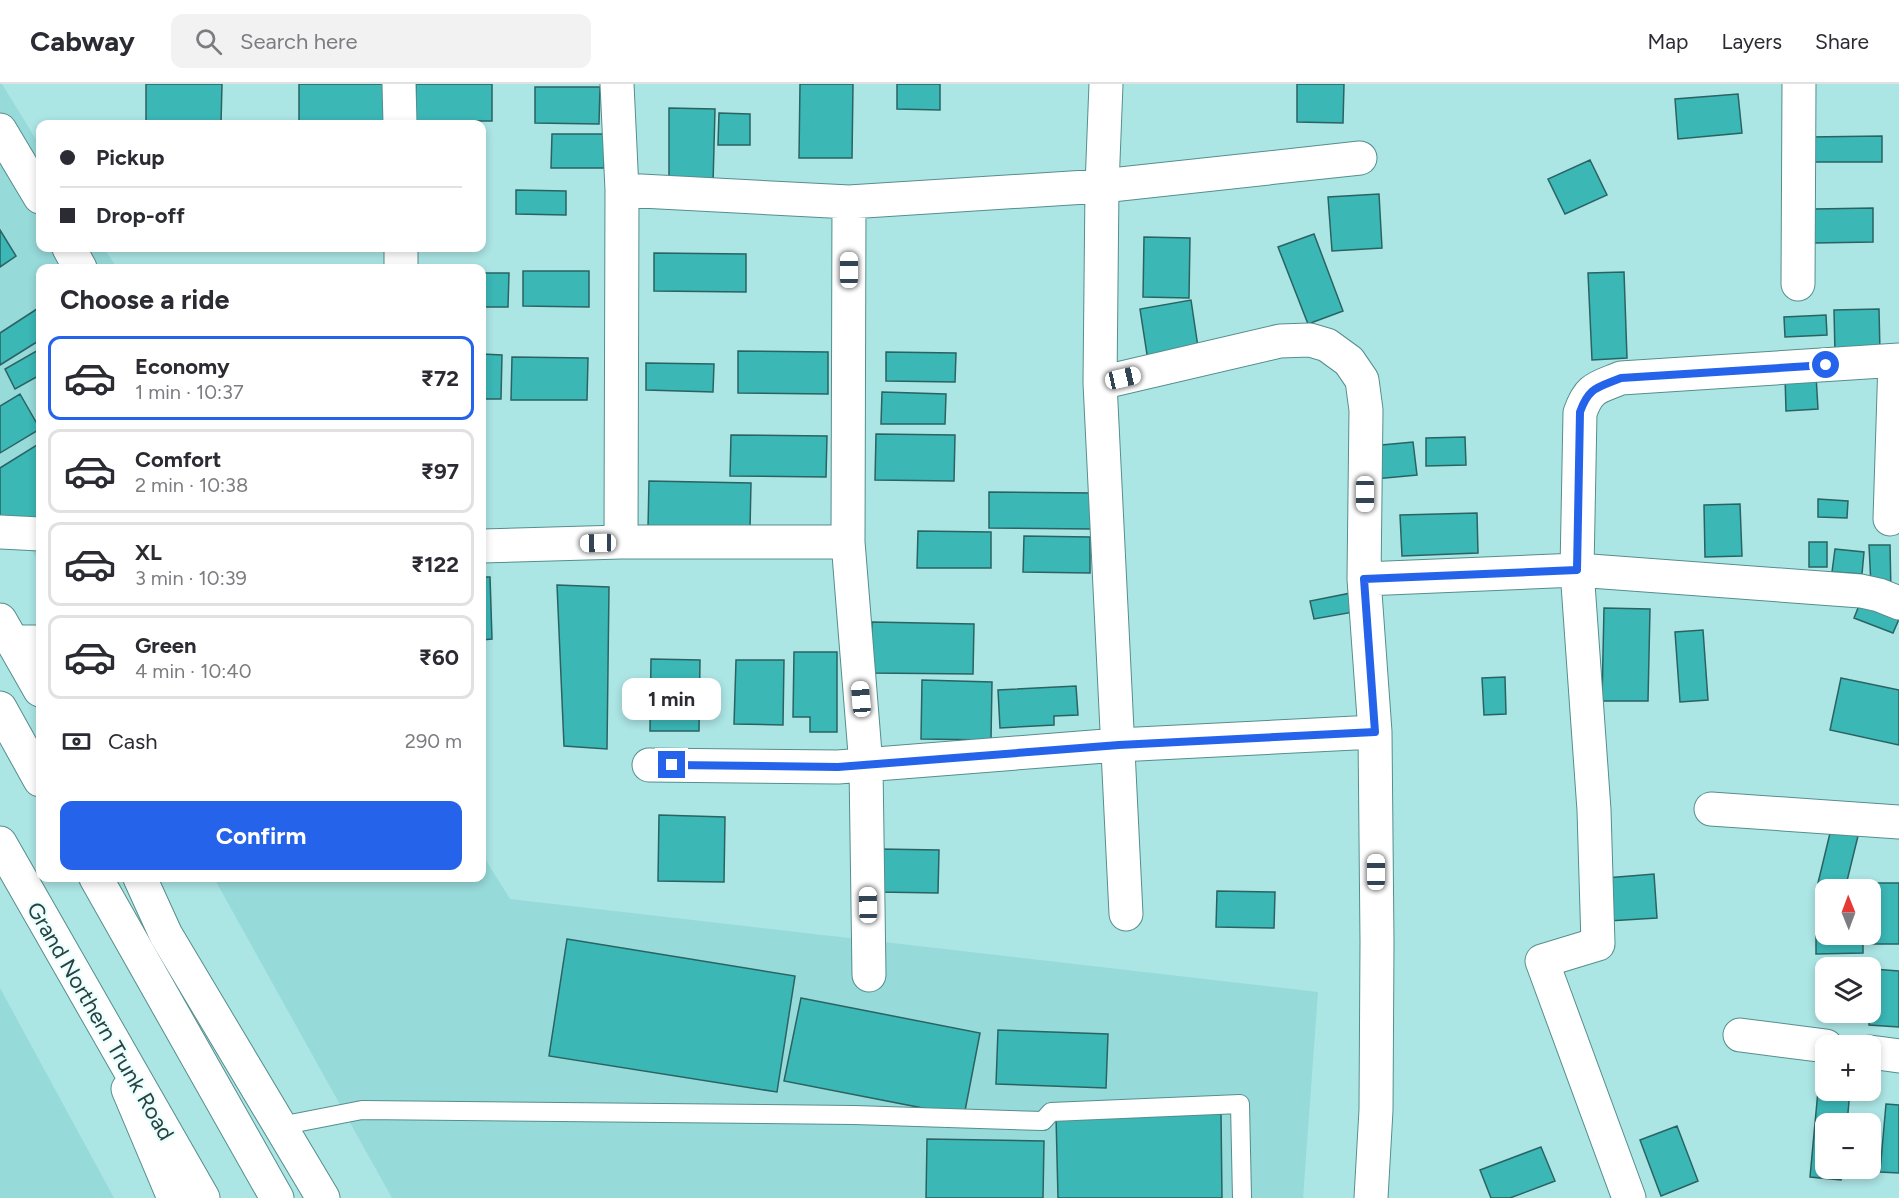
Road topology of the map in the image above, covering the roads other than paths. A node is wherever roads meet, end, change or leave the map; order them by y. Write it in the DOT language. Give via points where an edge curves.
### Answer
graph roads {
  1 [pos="399,84"];
  2 [pos="616,84"];
  3 [pos="1106,84"];
  4 [pos="1798,84"];
  5 [pos="400,120"];
  6 [pos="0,130"];
  7 [pos="1360,159"];
  8 [pos="1102,186"];
  9 [pos="36,190"];
  10 [pos="622,190"];
  11 [pos="849,202"];
  12 [pos="1798,284"];
  13 [pos="1897,361"];
  14 [pos="1100,383"];
  15 [pos="1890,519"];
  16 [pos="0,532"];
  17 [pos="36,534"];
  18 [pos="621,542"];
  19 [pos="848,542"];
  20 [pos="486,546"];
  21 [pos="1577,570"];
  22 [pos="1364,579"];
  23 [pos="1899,603"];
  24 [pos="18,634"];
  25 [pos="36,680"];
  26 [pos="0,708"];
  27 [pos="1375,732"];
  28 [pos="1119,745"];
  29 [pos="649,765"];
  30 [pos="866,766"];
  31 [pos="36,773"];
  32 [pos="1711,809"];
  33 [pos="1899,822"];
  34 [pos="0,843"];
  35 [pos="98,882"];
  36 [pos="142,882"];
  37 [pos="1126,914"];
  38 [pos="869,975"];
  39 [pos="95,1011"];
  40 [pos="1740,1035"];
  41 [pos="1815,1045"];
  42 [pos="1881,1054"];
  43 [pos="1899,1056"];
  44 [pos="280,1126"];
  45 [pos="174,1198"];
  46 [pos="203,1198"];
  47 [pos="277,1198"];
  48 [pos="323,1198"];
  49 [pos="1242,1198"];
  50 [pos="1371,1198"];
  51 [pos="1629,1198"];
  1 -- 5 [label="main road"];
  2 -- 10 [label="main road"];
  3 -- 8 [label="main road"];
  4 -- 12 [label="main road"];
  6 -- 9 [label="main road"];
  7 -- 8 [label="main road"];
  8 -- 11 [label="main road"];
  8 -- 14 [label="main road"];
  10 -- 11 [label="main road"];
  10 -- 18 [label="main road"];
  11 -- 19 [label="main road"];
  13 -- 15 [label="main road"];
  13 -- 21 [label="main road" via="1621,378 1597,388 1586,397 1580,412"];
  14 -- 22 [label="main road" via="1280,341 1310,340 1327,345 1349,361 1362,380 1366,410"];
  14 -- 28 [label="main road"];
  16 -- 17 [label="main road"];
  18 -- 19 [label="main road"];
  18 -- 20 [label="main road"];
  19 -- 30 [label="main road"];
  21 -- 22 [label="main road"];
  21 -- 23 [label="main road" via="1861,591"];
  21 -- 51 [label="main road" via="1594,810 1598,944 1542,961"];
  22 -- 27 [label="main road"];
  24 -- 25 [label="main road"];
  26 -- 31 [label="main road"];
  27 -- 28 [label="main road"];
  27 -- 50 [label="main road" via="1376,1110"];
  28 -- 30 [label="main road"];
  28 -- 37 [label="main road"];
  29 -- 30 [label="main road"];
  30 -- 38 [label="main road"];
  32 -- 33 [label="main road"];
  34 -- 39 [label="main road, Grand Northern Trunk Road"];
  35 -- 47 [label="main road"];
  36 -- 44 [label="main road" via="166,935"];
  39 -- 45 [label="main road"];
  39 -- 46 [label="main road, Grand Northern Trunk Road"];
  40 -- 41 [label="main road"];
  42 -- 43 [label="main road"];
  44 -- 48 [label="main road"];
  44 -- 49 [label="lane" via="362,1110 1043,1121 1051,1112 1240,1104"];
}
